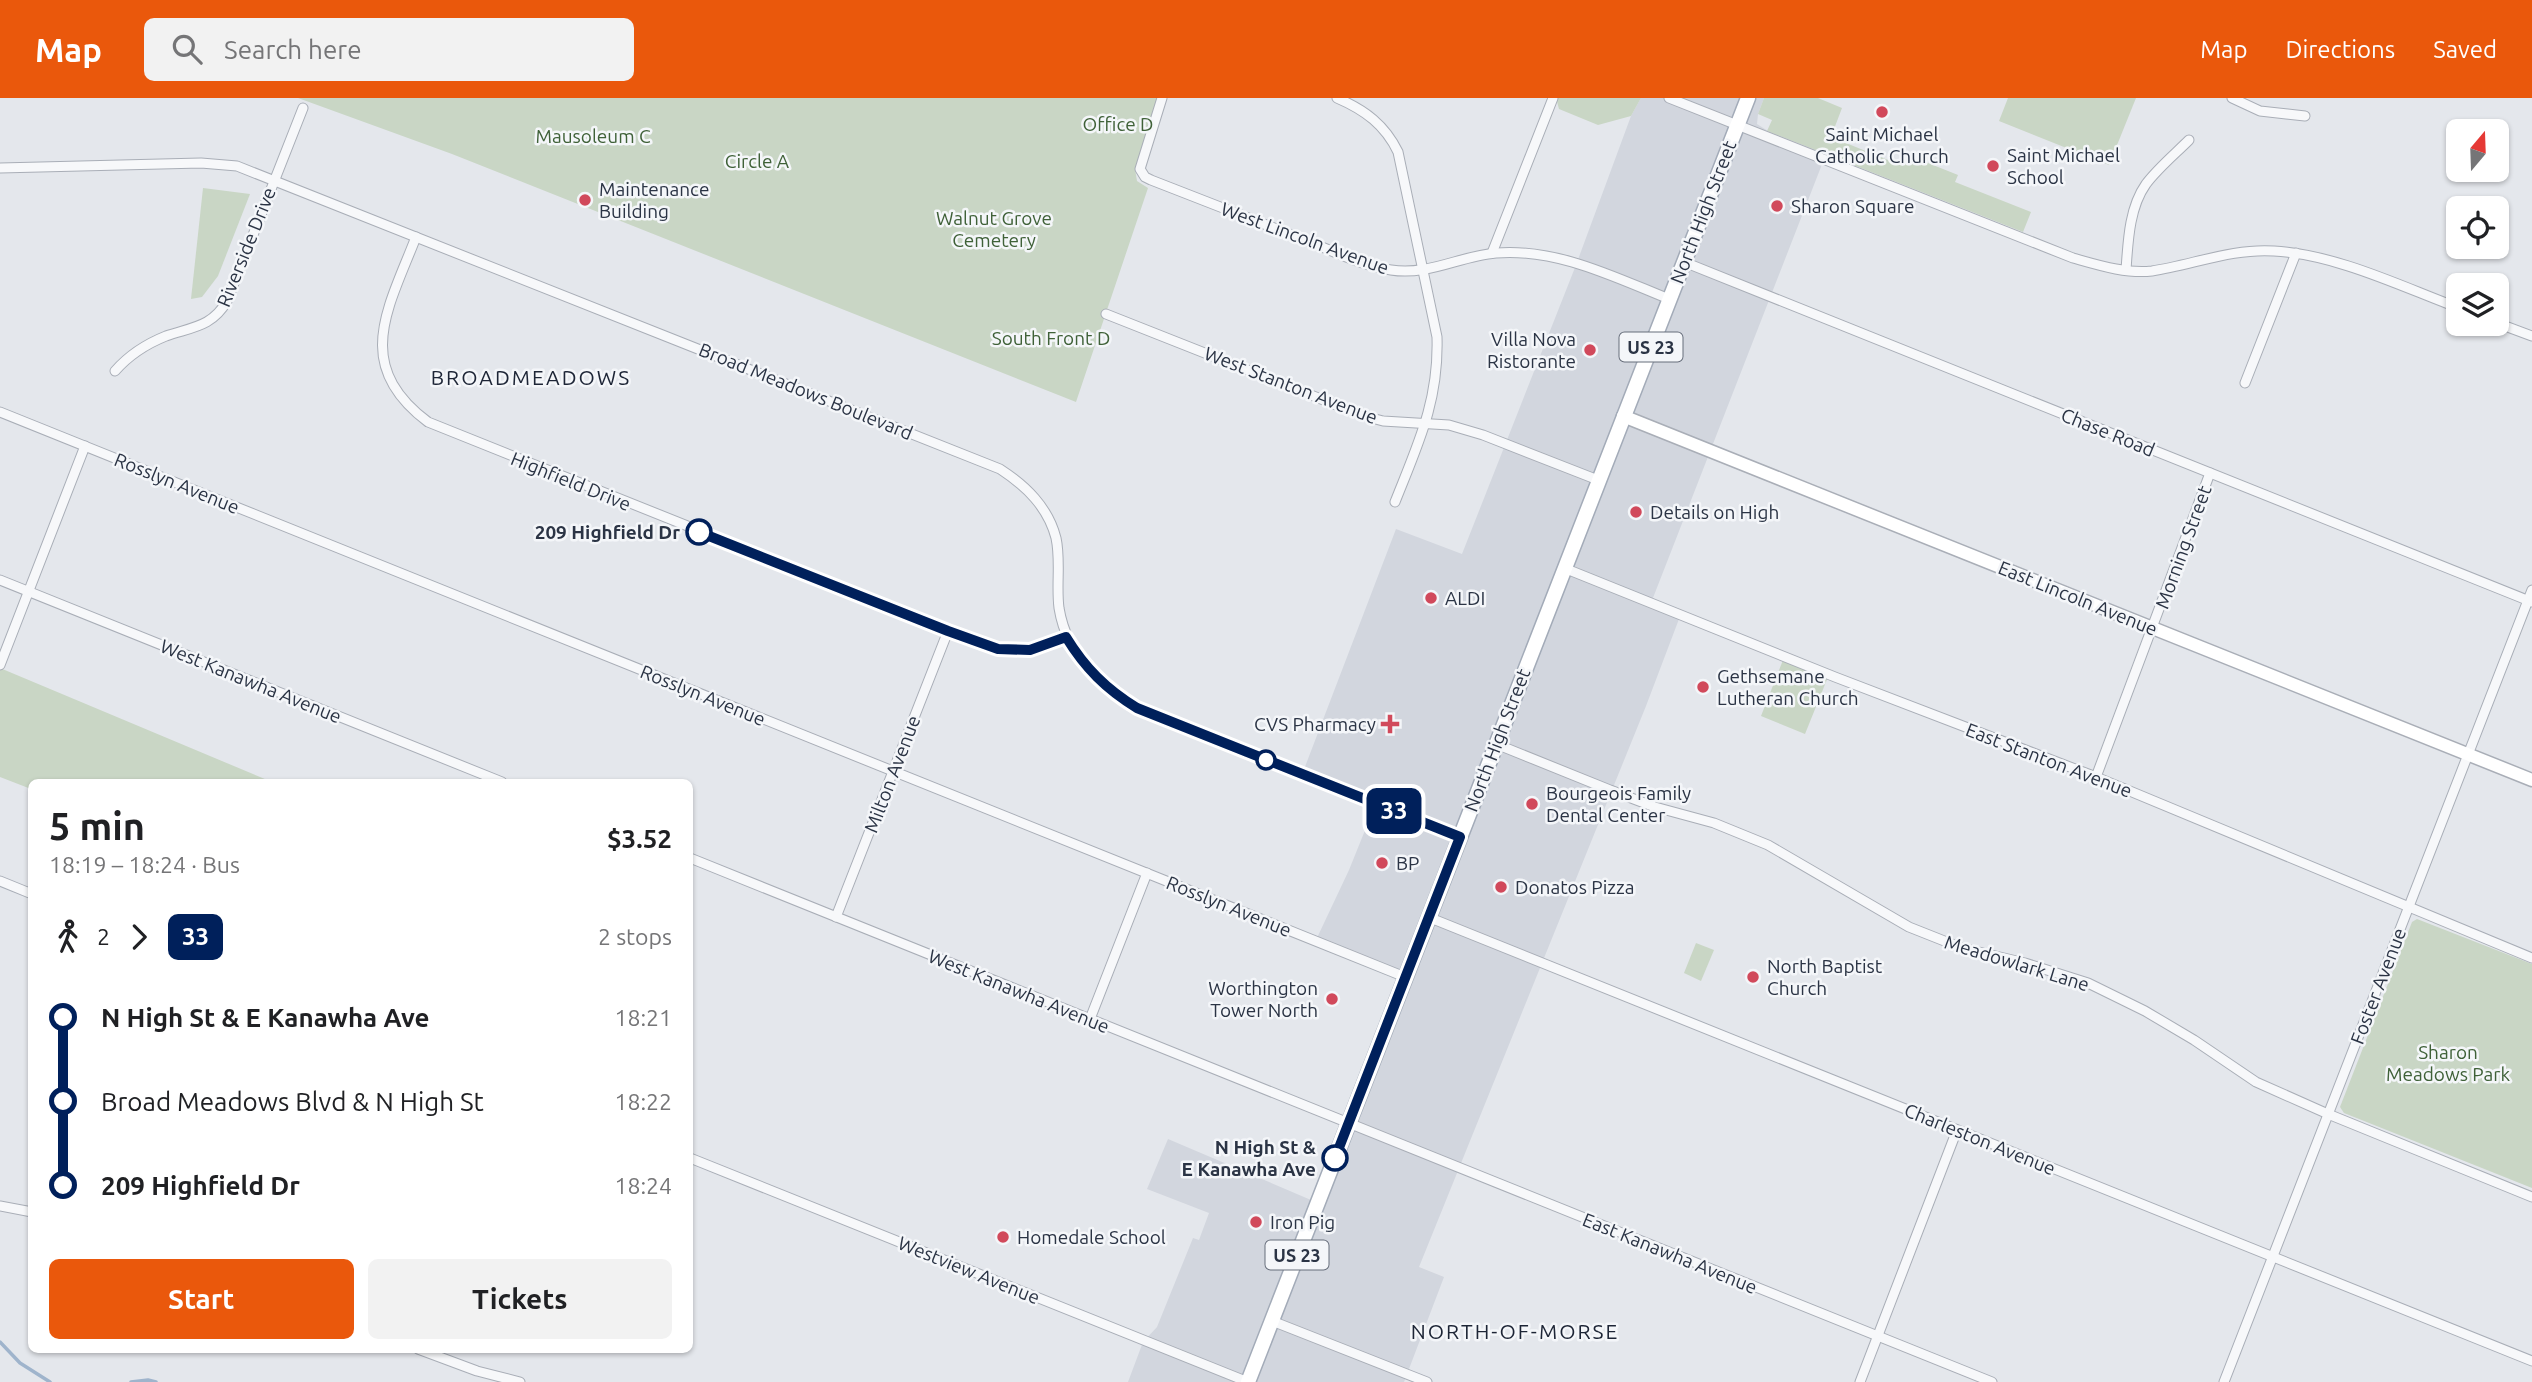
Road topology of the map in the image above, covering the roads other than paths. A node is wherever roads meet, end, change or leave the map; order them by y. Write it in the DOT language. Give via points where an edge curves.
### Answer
graph roads {
  1 [pos="1162,98"];
  2 [pos="1338,98"];
  3 [pos="1553,98"];
  4 [pos="1669,98"];
  5 [pos="1748,98"];
  6 [pos="2232,98"];
  7 [pos="303,108"];
  8 [pos="2305,116"];
  9 [pos="1737,126"];
  10 [pos="2189,140"];
  11 [pos="0,168"];
  12 [pos="274,180"];
  13 [pos="416,237"];
  14 [pos="1492,253"];
  15 [pos="2296,253"];
  16 [pos="1684,262"];
  17 [pos="1423,270"];
  18 [pos="2126,271"];
  19 [pos="1669,299"];
  20 [pos="2446,303"];
  21 [pos="1106,314"];
  22 [pos="2509,327"];
  23 [pos="2532,336"];
  24 [pos="115,371"];
  25 [pos="2245,383"];
  26 [pos="0,412"];
  27 [pos="1623,416"];
  28 [pos="1426,423"];
  29 [pos="85,446"];
  30 [pos="2210,473"];
  31 [pos="1598,480"];
  32 [pos="1395,502"];
  33 [pos="1564,568"];
  34 [pos="0,580"];
  35 [pos="2532,590"];
  36 [pos="28,592"];
  37 [pos="2530,601"];
  38 [pos="2153,628"];
  39 [pos="948,631"];
  40 [pos="1066,637"];
  41 [pos="0,665"];
  42 [pos="1496,744"];
  43 [pos="2468,754"];
  44 [pos="893,771"];
  45 [pos="2096,777"];
  46 [pos="495,779"];
  47 [pos="2532,780"];
  48 [pos="1460,837"];
  49 [pos="693,859"];
  50 [pos="1147,873"];
  51 [pos="0,881"];
  52 [pos="28,892"];
  53 [pos="2409,908"];
  54 [pos="836,917"];
  55 [pos="1429,918"];
  56 [pos="2532,958"];
  57 [pos="1405,977"];
  58 [pos="1090,1019"];
  59 [pos="2328,1114"];
  60 [pos="1349,1123"];
  61 [pos="1957,1130"];
  62 [pos="693,1159"];
  63 [pos="2532,1197"];
  64 [pos="0,1206"];
  65 [pos="28,1211"];
  66 [pos="2273,1257"];
  67 [pos="1272,1321"];
  68 [pos="1877,1336"];
  69 [pos="429,1353"];
  70 [pos="2532,1361"];
  71 [pos="520,1382"];
  72 [pos="1248,1382"];
  73 [pos="1427,1382"];
  74 [pos="1860,1382"];
  75 [pos="1992,1382"];
  76 [pos="2224,1382"];
  1 -- 17 [label="street, West Lincoln Avenue" via="1140,168 1145,177 1370,265"];
  2 -- 17 [label="street" via="1374,118 1394,142"];
  3 -- 14 [label="street"];
  4 -- 9 [label="street"];
  5 -- 9 [label="main road, North High Street / US 23"];
  6 -- 8 [label="street" via="2260,111"];
  7 -- 12 [label="street, Riverside Drive"];
  9 -- 16 [label="main road, North High Street / US 23"];
  9 -- 18 [label="street" via="2073,258"];
  10 -- 18 [label="street" via="2140,195"];
  11 -- 12 [label="street, Broad Meadows Boulevard" via="209,163 237,166"];
  12 -- 13 [label="street, Broad Meadows Boulevard"];
  12 -- 24 [label="street, Riverside Drive" via="220,313 209,322 134,352"];
  13 -- 39 [label="street, Highfield Drive" via="384,321 382,356 400,397 428,422"];
  13 -- 40 [label="street, Broad Meadows Boulevard" via="1000,469 1034,497 1052,528"];
  14 -- 17 [label="street, West Lincoln Avenue"];
  14 -- 19 [label="street, West Lincoln Avenue" via="1562,258"];
  15 -- 18 [label="street" via="2250,251 2150,271"];
  15 -- 20 [label="street" via="2341,264"];
  15 -- 25 [label="street"];
  16 -- 19 [label="main road, North High Street / US 23"];
  16 -- 30 [label="street, Chase Road"];
  17 -- 28 [label="street" via="1438,366"];
  19 -- 27 [label="main road, North High Street / US 23"];
  21 -- 28 [label="street, West Stanton Avenue" via="1364,416"];
  22 -- 23 [label="street"];
  26 -- 29 [label="street, Rosslyn Avenue"];
  27 -- 31 [label="main road, North High Street / US 23"];
  27 -- 38 [label="main road, East Lincoln Avenue"];
  28 -- 31 [label="street, West Stanton Avenue" via="1483,435"];
  28 -- 32 [label="street"];
  29 -- 36 [label="street"];
  29 -- 44 [label="street, Rosslyn Avenue"];
  30 -- 37 [label="street, Chase Road"];
  30 -- 38 [label="street, Morning Street"];
  31 -- 33 [label="main road, North High Street / US 23"];
  33 -- 42 [label="main road, North High Street / US 23"];
  33 -- 45 [label="street, East Stanton Avenue"];
  34 -- 36 [label="street, West Kanawha Avenue"];
  35 -- 37 [label="street, Foster Avenue"];
  36 -- 41 [label="street"];
  36 -- 46 [label="street, West Kanawha Avenue"];
  37 -- 43 [label="street, Foster Avenue"];
  38 -- 43 [label="main road, East Lincoln Avenue"];
  38 -- 45 [label="street, Morning Street"];
  39 -- 40 [label="street, Highfield Drive" via="1016,651"];
  39 -- 44 [label="street, Milton Avenue"];
  40 -- 48 [label="street, Broad Meadows Boulevard" via="1101,682 1137,708"];
  42 -- 48 [label="main road, North High Street / US 23"];
  42 -- 59 [label="street, Meadowlark Lane" via="1655,807 1714,823 1768,845 1919,931 1962,948 2088,983 2145,1011 2256,1082"];
  43 -- 47 [label="main road, East Lincoln Avenue"];
  43 -- 53 [label="street, Foster Avenue"];
  44 -- 50 [label="street, Rosslyn Avenue"];
  44 -- 54 [label="street, Milton Avenue"];
  45 -- 53 [label="street, East Stanton Avenue"];
  48 -- 55 [label="main road, North High Street / US 23"];
  49 -- 54 [label="street, West Kanawha Avenue"];
  50 -- 57 [label="street, Rosslyn Avenue"];
  50 -- 58 [label="street"];
  51 -- 52 [label="street"];
  53 -- 56 [label="street, East Stanton Avenue"];
  53 -- 59 [label="street, Foster Avenue"];
  54 -- 58 [label="street, West Kanawha Avenue"];
  55 -- 57 [label="main road, North High Street / US 23"];
  55 -- 61 [label="street, Charleston Avenue"];
  57 -- 60 [label="main road, North High Street / US 23"];
  58 -- 60 [label="street, West Kanawha Avenue"];
  59 -- 63 [label="street, Meadowlark Lane"];
  59 -- 66 [label="street, Foster Avenue"];
  60 -- 67 [label="main road, North High Street / US 23"];
  60 -- 68 [label="street, East Kanawha Avenue"];
  61 -- 66 [label="street, Charleston Avenue"];
  61 -- 68 [label="street"];
  62 -- 72 [label="street, Westview Avenue"];
  64 -- 65 [label="street"];
  66 -- 70 [label="street, Charleston Avenue"];
  66 -- 76 [label="street, Foster Avenue"];
  67 -- 72 [label="main road, North High Street / US 23"];
  67 -- 73 [label="street"];
  68 -- 74 [label="street"];
  68 -- 75 [label="street, East Kanawha Avenue"];
  69 -- 71 [label="street"];
}
